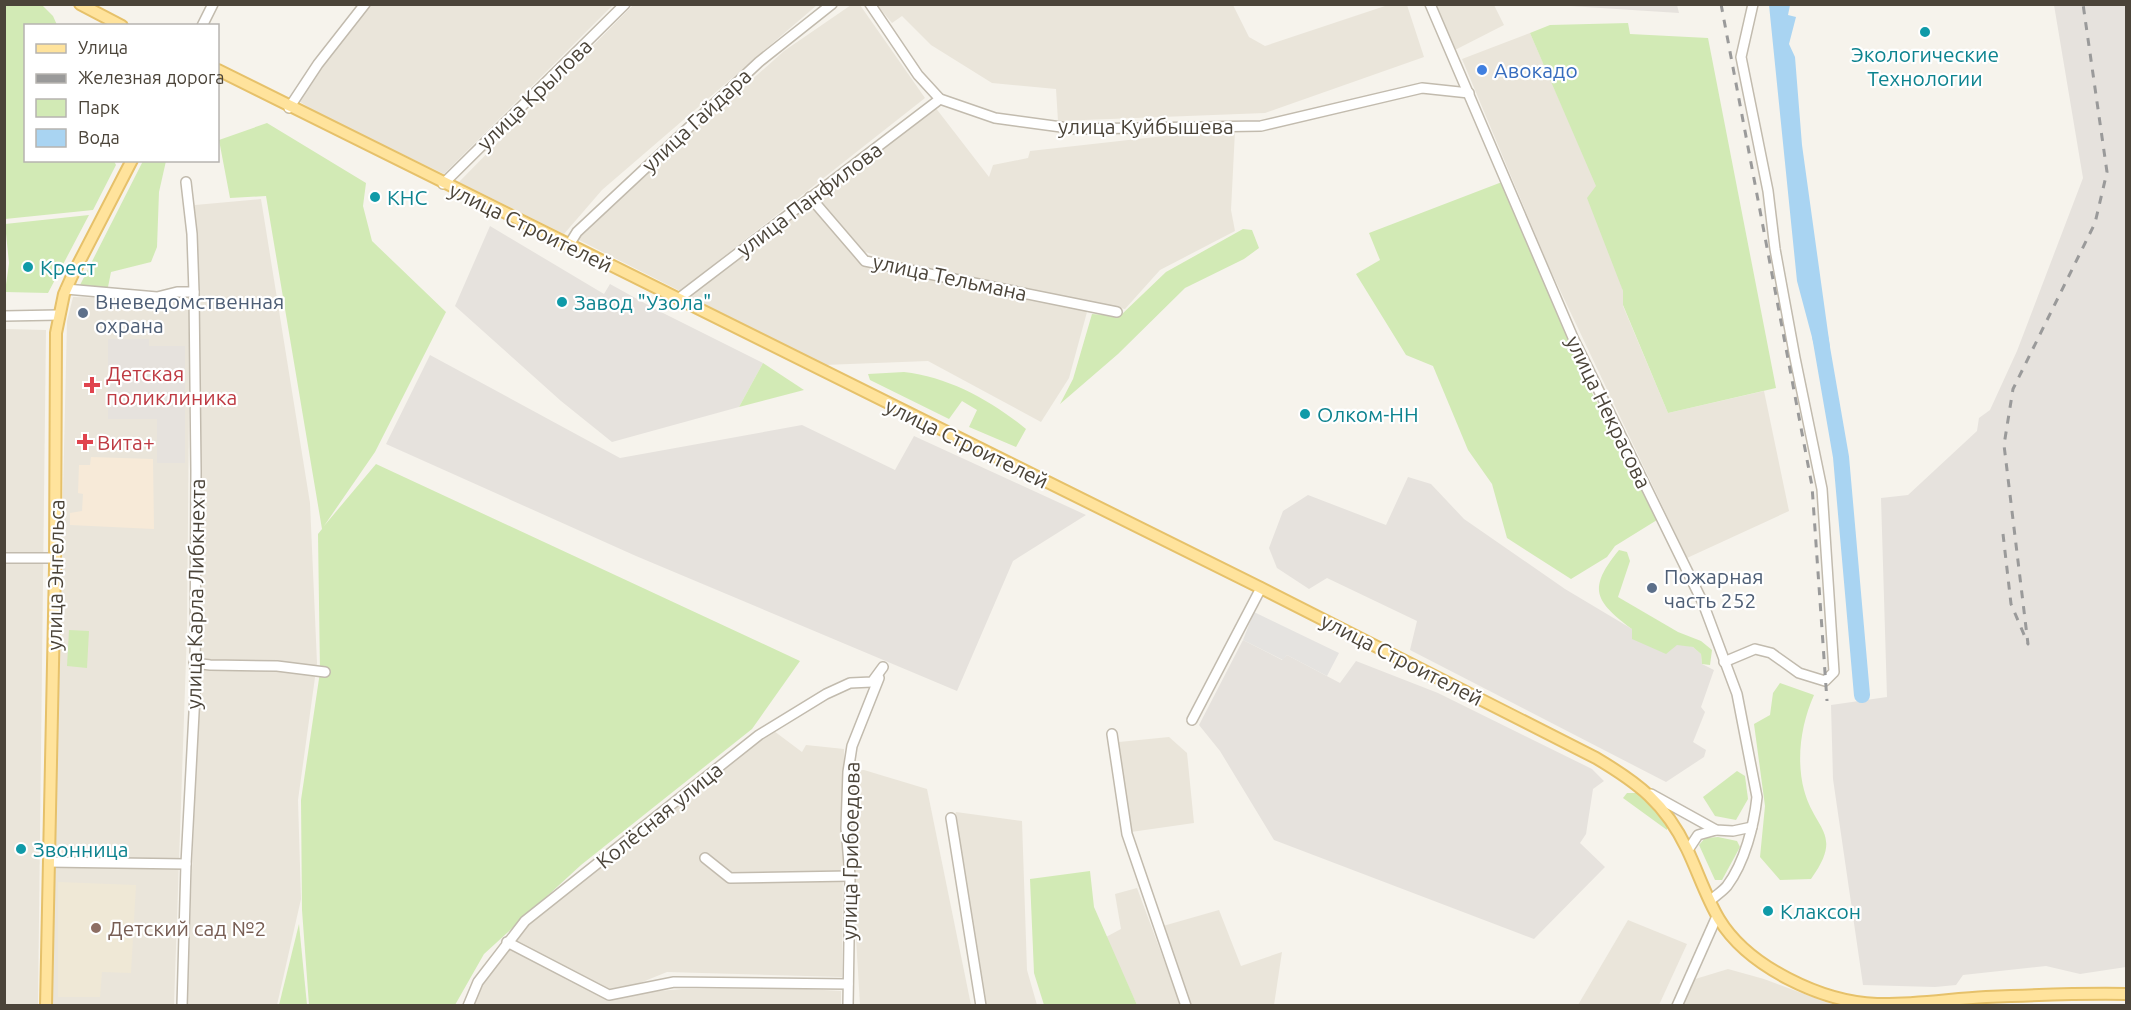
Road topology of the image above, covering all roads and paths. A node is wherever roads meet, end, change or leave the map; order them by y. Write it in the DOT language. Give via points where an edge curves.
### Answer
graph roads {
  1 [pos="80,4"];
  2 [pos="213,4"];
  3 [pos="365,4"];
  4 [pos="625,4"];
  5 [pos="832,4"];
  6 [pos="870,4"];
  7 [pos="1430,4"];
  8 [pos="1752,5"];
  9 [pos="118,24"];
  10 [pos="203,24"];
  11 [pos="219,71"];
  12 [pos="1468,93"];
  13 [pos="940,99"];
  14 [pos="289,108"];
  15 [pos="131,162"];
  16 [pos="186,182"];
  17 [pos="443,184"];
  18 [pos="810,196"];
  19 [pos="569,245"];
  20 [pos="66,289"];
  21 [pos="194,292"];
  22 [pos="678,299"];
  23 [pos="1117,312"];
  24 [pos="59,315"];
  25 [pos="4,316"];
  26 [pos="4,558"];
  27 [pos="56,558"];
  28 [pos="1261,588"];
  29 [pos="1724,662"];
  30 [pos="194,663"];
  31 [pos="883,667"];
  32 [pos="325,672"];
  33 [pos="1192,720"];
  34 [pos="1112,734"];
  35 [pos="1651,794"];
  36 [pos="951,818"];
  37 [pos="1752,827"];
  38 [pos="1716,830"];
  39 [pos="1688,850"];
  40 [pos="705,858"];
  41 [pos="49,862"];
  42 [pos="186,864"];
  43 [pos="850,876"];
  44 [pos="1710,901"];
  45 [pos="1717,916"];
  46 [pos="507,942"];
  47 [pos="848,984"];
  48 [pos="2127,994"];
  49 [pos="46,1005"];
  50 [pos="182,1005"];
  51 [pos="468,1005"];
  52 [pos="848,1005"];
  53 [pos="981,1005"];
  54 [pos="1186,1005"];
  55 [pos="1677,1005"];
  1 -- 9 [label="main road"];
  2 -- 10 [label="street"];
  3 -- 14 [label="street"];
  4 -- 17 [label="street, улица Крылова"];
  5 -- 19 [label="street, улица Гайдара" via="750,70 577,232"];
  6 -- 13 [label="street, улица Куйбышева" via="918,75"];
  7 -- 12 [label="street, улица Некрасова"];
  8 -- 29 [label="street" via="1741,57 1822,489 1834,672 1825,681 1799,673 1771,652 1755,649"];
  11 -- 14 [label="main road, улица Строителей"];
  12 -- 13 [label="street, улица Куйбышева" via="1422,88 1261,126 1076,129 995,118"];
  12 -- 29 [label="street, улица Некрасова" via="1574,340 1703,603"];
  13 -- 18 [label="street, улица Панфилова"];
  14 -- 17 [label="main road, улица Строителей"];
  15 -- 20 [label="main road, улица Энгельса"];
  16 -- 21 [label="street, улица Карла Либкнехта"];
  17 -- 19 [label="main road, улица Строителей"];
  18 -- 22 [label="street, улица Панфилова"];
  18 -- 23 [label="street, улица Тельмана" via="865,261"];
  19 -- 22 [label="main road, улица Строителей"];
  20 -- 21 [label="street" via="157,297"];
  20 -- 24 [label="main road, улица Энгельса"];
  21 -- 30 [label="street, улица Карла Либкнехта"];
  22 -- 28 [label="main road, улица Строителей"];
  24 -- 25 [label="street"];
  24 -- 27 [label="main road, улица Энгельса"];
  26 -- 27 [label="street"];
  27 -- 41 [label="main road, улица Энгельса"];
  28 -- 33 [label="street"];
  28 -- 35 [label="main road, улица Строителей" via="1596,758"];
  29 -- 37 [label="street, улица Некрасова" via="1737,694 1757,797"];
  30 -- 32 [label="street"];
  30 -- 42 [label="street, улица Карла Либкнехта"];
  31 -- 43 [label="street, улица Грибоедова" via="861,720 848,772 846,828"];
  31 -- 46 [label="street, Колёсная улица" via="872,682 850,683 826,694 759,735 525,921"];
  34 -- 54 [label="street" via="1127,834"];
  35 -- 38 [label="street"];
  35 -- 39 [label="main road, улица Строителей"];
  36 -- 53 [label="street"];
  37 -- 38 [label="street"];
  37 -- 44 [label="street, улица Некрасова" via="1727,886"];
  38 -- 39 [label="street" via="1698,835"];
  39 -- 44 [label="main road, улица Строителей"];
  40 -- 43 [label="street" via="730,878"];
  41 -- 42 [label="street"];
  41 -- 49 [label="main road, улица Энгельса"];
  42 -- 50 [label="street, улица Карла Либкнехта"];
  43 -- 47 [label="street, улица Грибоедова"];
  44 -- 45 [label="main road, улица Строителей"];
  45 -- 48 [label="main road, улица Строителей" via="1736,944 1773,971 1857,1002"];
  45 -- 55 [label="street"];
  46 -- 47 [label="street" via="609,995 674,982"];
  46 -- 51 [label="street, Колёсная улица" via="478,982"];
  47 -- 52 [label="street, улица Грибоедова"];
}
